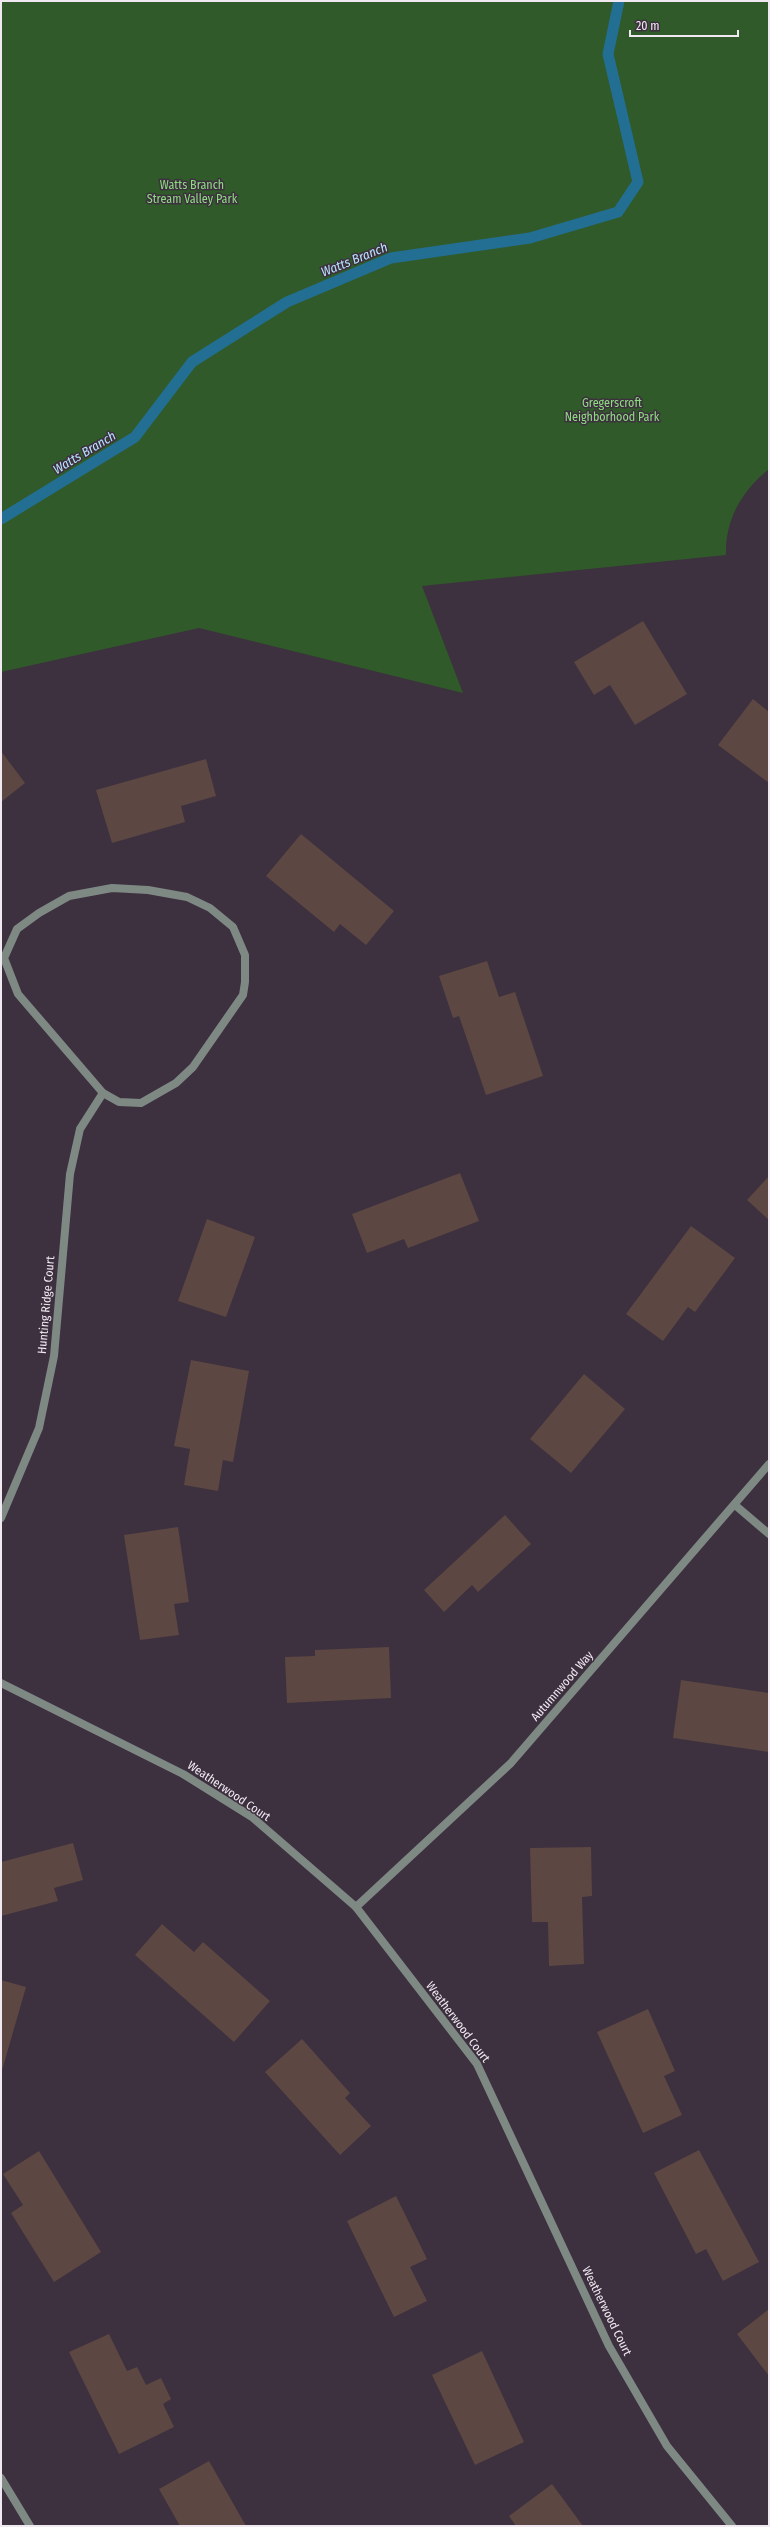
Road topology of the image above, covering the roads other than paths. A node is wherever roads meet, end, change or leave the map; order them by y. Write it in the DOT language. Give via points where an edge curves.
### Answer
graph roads {
  1 [pos="103,1093"];
  2 [pos="769,1464"];
  3 [pos="736,1505"];
  4 [pos="1,1518"];
  5 [pos="769,1534"];
  6 [pos="1,1683"];
  7 [pos="356,1907"];
  8 [pos="1,2478"];
  9 [pos="30,2526"];
  10 [pos="732,2526"];
  1 -- 1 [label="street" via="18,994 4,958 17,929 68,896 112,888 148,890 187,897 210,908 233,927 245,955 243,995 193,1067 176,1083 141,1103 119,1102"];
  1 -- 4 [label="street, Hunting Ridge Court" via="80,1129 70,1174 54,1356 39,1428"];
  2 -- 3 [label="street, Autumnwood Way"];
  3 -- 5 [label="street"];
  3 -- 7 [label="street, Autumnwood Way" via="511,1763"];
  6 -- 7 [label="street, Weatherwood Court" via="183,1774 252,1817"];
  7 -- 10 [label="street, Weatherwood Court" via="477,2064 608,2346 668,2446"];
  8 -- 9 [label="street"];
}
